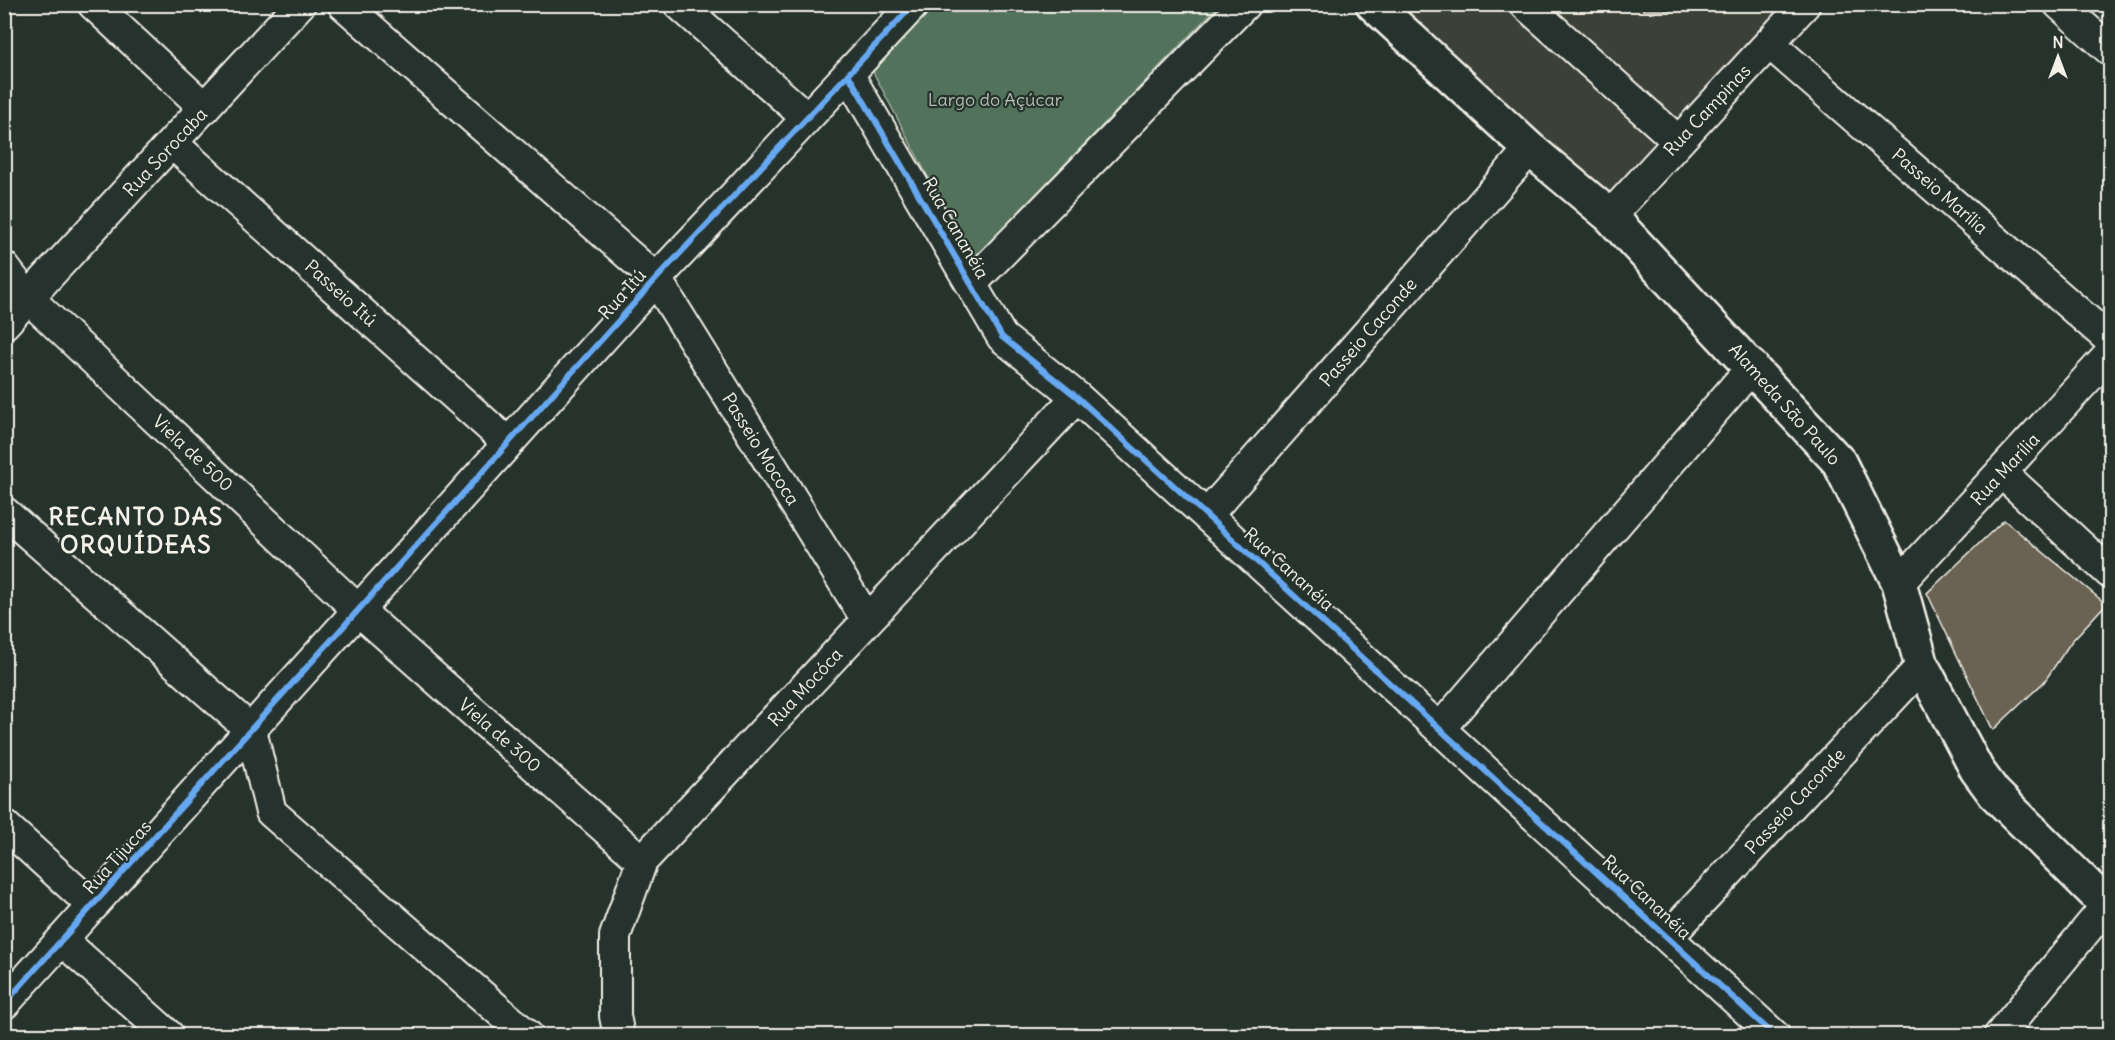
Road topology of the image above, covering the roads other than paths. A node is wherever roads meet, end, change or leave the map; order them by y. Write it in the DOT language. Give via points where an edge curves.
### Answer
graph roads {
  1 [pos="93,4"];
  2 [pos="300,4"];
  3 [pos="343,4"];
  4 [pos="679,4"];
  5 [pos="914,4"];
  6 [pos="1245,4"];
  7 [pos="1373,4"];
  8 [pos="1525,4"];
  9 [pos="1805,4"];
  10 [pos="2059,4"];
  11 [pos="1768,43"];
  12 [pos="2110,50"];
  13 [pos="848,74"];
  14 [pos="206,108"];
  15 [pos="807,118"];
  16 [pos="1678,141"];
  17 [pos="173,144"];
  18 [pos="1530,149"];
  19 [pos="1610,216"];
  20 [pos="4,267"];
  21 [pos="656,279"];
  22 [pos="971,284"];
  23 [pos="27,297"];
  24 [pos="4,324"];
  25 [pos="2110,340"];
  26 [pos="2110,354"];
  27 [pos="1753,366"];
  28 [pos="1077,397"];
  29 [pos="508,443"];
  30 [pos="2001,472"];
  31 [pos="4,512"];
  32 [pos="1207,515"];
  33 [pos="2110,573"];
  34 [pos="1899,583"];
  35 [pos="358,610"];
  36 [pos="867,620"];
  37 [pos="1922,666"];
  38 [pos="1441,727"];
  39 [pos="251,730"];
  40 [pos="4,825"];
  41 [pos="642,861"];
  42 [pos="93,906"];
  43 [pos="2109,906"];
  44 [pos="1668,937"];
  45 [pos="62,940"];
  46 [pos="4,1004"];
  47 [pos="610,1029"];
  48 [pos="169,1035"];
  49 [pos="528,1035"];
  50 [pos="1775,1035"];
  51 [pos="1999,1035"];
  1 -- 14 [label="street"];
  2 -- 14 [label="street, Rua Sorocaba"];
  3 -- 21 [label="street"];
  4 -- 15 [label="street"];
  5 -- 13 [label="street, Rua Itú"];
  6 -- 22 [label="street"];
  7 -- 18 [label="street, Alameda São Paulo"];
  8 -- 16 [label="street"];
  9 -- 11 [label="street, Rua Campinas"];
  10 -- 12 [label="street"];
  11 -- 16 [label="street, Rua Campinas"];
  11 -- 25 [label="street, Passeio Marília"];
  13 -- 15 [label="street, Rua Itú"];
  13 -- 22 [label="street, Rua Cananéia"];
  14 -- 17 [label="street, Rua Sorocaba"];
  15 -- 21 [label="street, Rua Itú"];
  16 -- 19 [label="street, Rua Campinas"];
  17 -- 23 [label="street, Rua Sorocaba"];
  17 -- 29 [label="street, Passeio Itú"];
  18 -- 19 [label="street, Alameda São Paulo"];
  18 -- 32 [label="street, Passeio Caconde"];
  19 -- 27 [label="street, Alameda São Paulo"];
  20 -- 23 [label="street, Viela de 500"];
  21 -- 29 [label="street, Rua Itú"];
  21 -- 36 [label="street, Passeio Mococa"];
  22 -- 28 [label="street, Rua Cananéia" via="1002,337"];
  23 -- 24 [label="street, Rua Sorocaba"];
  23 -- 35 [label="street, Viela de 500"];
  26 -- 30 [label="street, Rua Marília"];
  27 -- 34 [label="street, Alameda São Paulo" via="1839,462"];
  27 -- 38 [label="street"];
  28 -- 32 [label="street, Rua Cananéia"];
  28 -- 36 [label="street, Rua Mocóca"];
  29 -- 35 [label="street, Rua Itú"];
  30 -- 33 [label="street"];
  30 -- 34 [label="street, Rua Marília"];
  31 -- 39 [label="street"];
  32 -- 38 [label="street, Rua Cananéia"];
  34 -- 37 [label="street, Alameda São Paulo"];
  35 -- 39 [label="street, Rua Tijucas"];
  35 -- 41 [label="street, Viela de 300"];
  36 -- 41 [label="street, Rua Mocóca"];
  37 -- 43 [label="street, Alameda São Paulo" via="1964,747 1994,794"];
  37 -- 44 [label="street, Passeio Caconde"];
  38 -- 44 [label="street, Rua Cananéia"];
  39 -- 42 [label="street, Rua Tijucas"];
  39 -- 49 [label="street" via="271,812"];
  40 -- 42 [label="street"];
  41 -- 47 [label="street, Rua Mocóca" via="615,936"];
  42 -- 45 [label="street, Rua Tijucas"];
  43 -- 51 [label="street"];
  44 -- 50 [label="street, Rua Cananéia"];
  45 -- 46 [label="street, Rua Tijucas"];
  45 -- 48 [label="street"];
}
